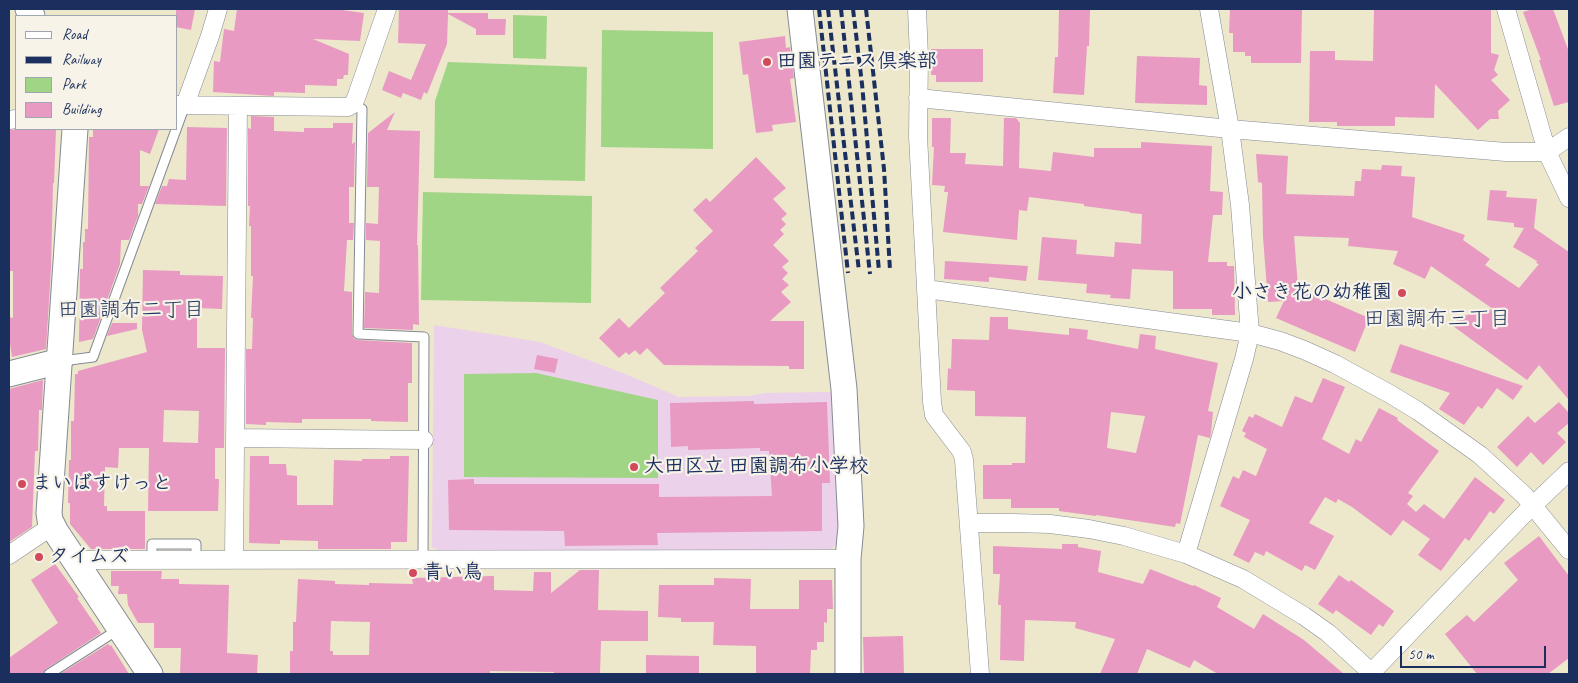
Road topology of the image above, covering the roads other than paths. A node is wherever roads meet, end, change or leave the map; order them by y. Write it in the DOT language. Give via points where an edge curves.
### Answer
graph roads {
  1 [pos="218,9"];
  2 [pos="387,9"];
  3 [pos="800,9"];
  4 [pos="917,9"];
  5 [pos="1210,9"];
  6 [pos="1506,9"];
  7 [pos="918,98"];
  8 [pos="353,104"];
  9 [pos="181,105"];
  10 [pos="238,106"];
  11 [pos="1230,129"];
  12 [pos="75,130"];
  13 [pos="172,130"];
  14 [pos="1569,137"];
  15 [pos="1547,152"];
  16 [pos="1569,198"];
  17 [pos="926,289"];
  18 [pos="1250,333"];
  19 [pos="60,361"];
  20 [pos="9,374"];
  21 [pos="236,438"];
  22 [pos="424,440"];
  23 [pos="1569,471"];
  24 [pos="1534,506"];
  25 [pos="969,523"];
  26 [pos="52,526"];
  27 [pos="1569,550"];
  28 [pos="1186,554"];
  29 [pos="9,555"];
  30 [pos="848,559"];
  31 [pos="75,560"];
  32 [pos="234,560"];
  33 [pos="423,560"];
  34 [pos="119,629"];
  35 [pos="48,674"];
  36 [pos="150,674"];
  37 [pos="848,674"];
  38 [pos="980,674"];
  39 [pos="1372,674"];
  1 -- 9 [label="street"];
  2 -- 8 [label="street"];
  3 -- 30 [label="street" via="844,389 851,526"];
  4 -- 7 [label="street"];
  5 -- 11 [label="street"];
  6 -- 15 [label="street"];
  7 -- 11 [label="street"];
  7 -- 17 [label="street"];
  8 -- 10 [label="street" via="336,108"];
  8 -- 22 [label="lane" via="362,109 358,334 424,337"];
  9 -- 10 [label="street"];
  10 -- 21 [label="street"];
  11 -- 15 [label="street" via="1506,152"];
  11 -- 18 [label="street" via="1240,205"];
  12 -- 19 [label="street"];
  13 -- 19 [label="lane" via="93,357"];
  14 -- 15 [label="street"];
  15 -- 16 [label="street"];
  17 -- 18 [label="street"];
  17 -- 25 [label="street" via="934,414 962,452"];
  18 -- 24 [label="street" via="1304,350 1390,394 1480,455"];
  18 -- 28 [label="street"];
  19 -- 20 [label="street"];
  19 -- 26 [label="street" via="50,513"];
  21 -- 22 [label="street"];
  21 -- 32 [label="street"];
  22 -- 33 [label="lane"];
  23 -- 24 [label="street"];
  24 -- 27 [label="street"];
  24 -- 39 [label="street"];
  25 -- 28 [label="street" via="1050,524 1089,529 1134,538"];
  25 -- 38 [label="street"];
  26 -- 29 [label="street"];
  26 -- 31 [label="street"];
  28 -- 39 [label="street" via="1243,579 1304,616 1328,633"];
  30 -- 33 [label="street"];
  30 -- 37 [label="street"];
  31 -- 32 [label="street"];
  31 -- 34 [label="street"];
  32 -- 33 [label="street"];
  34 -- 35 [label="lane"];
  34 -- 36 [label="street"];
}
